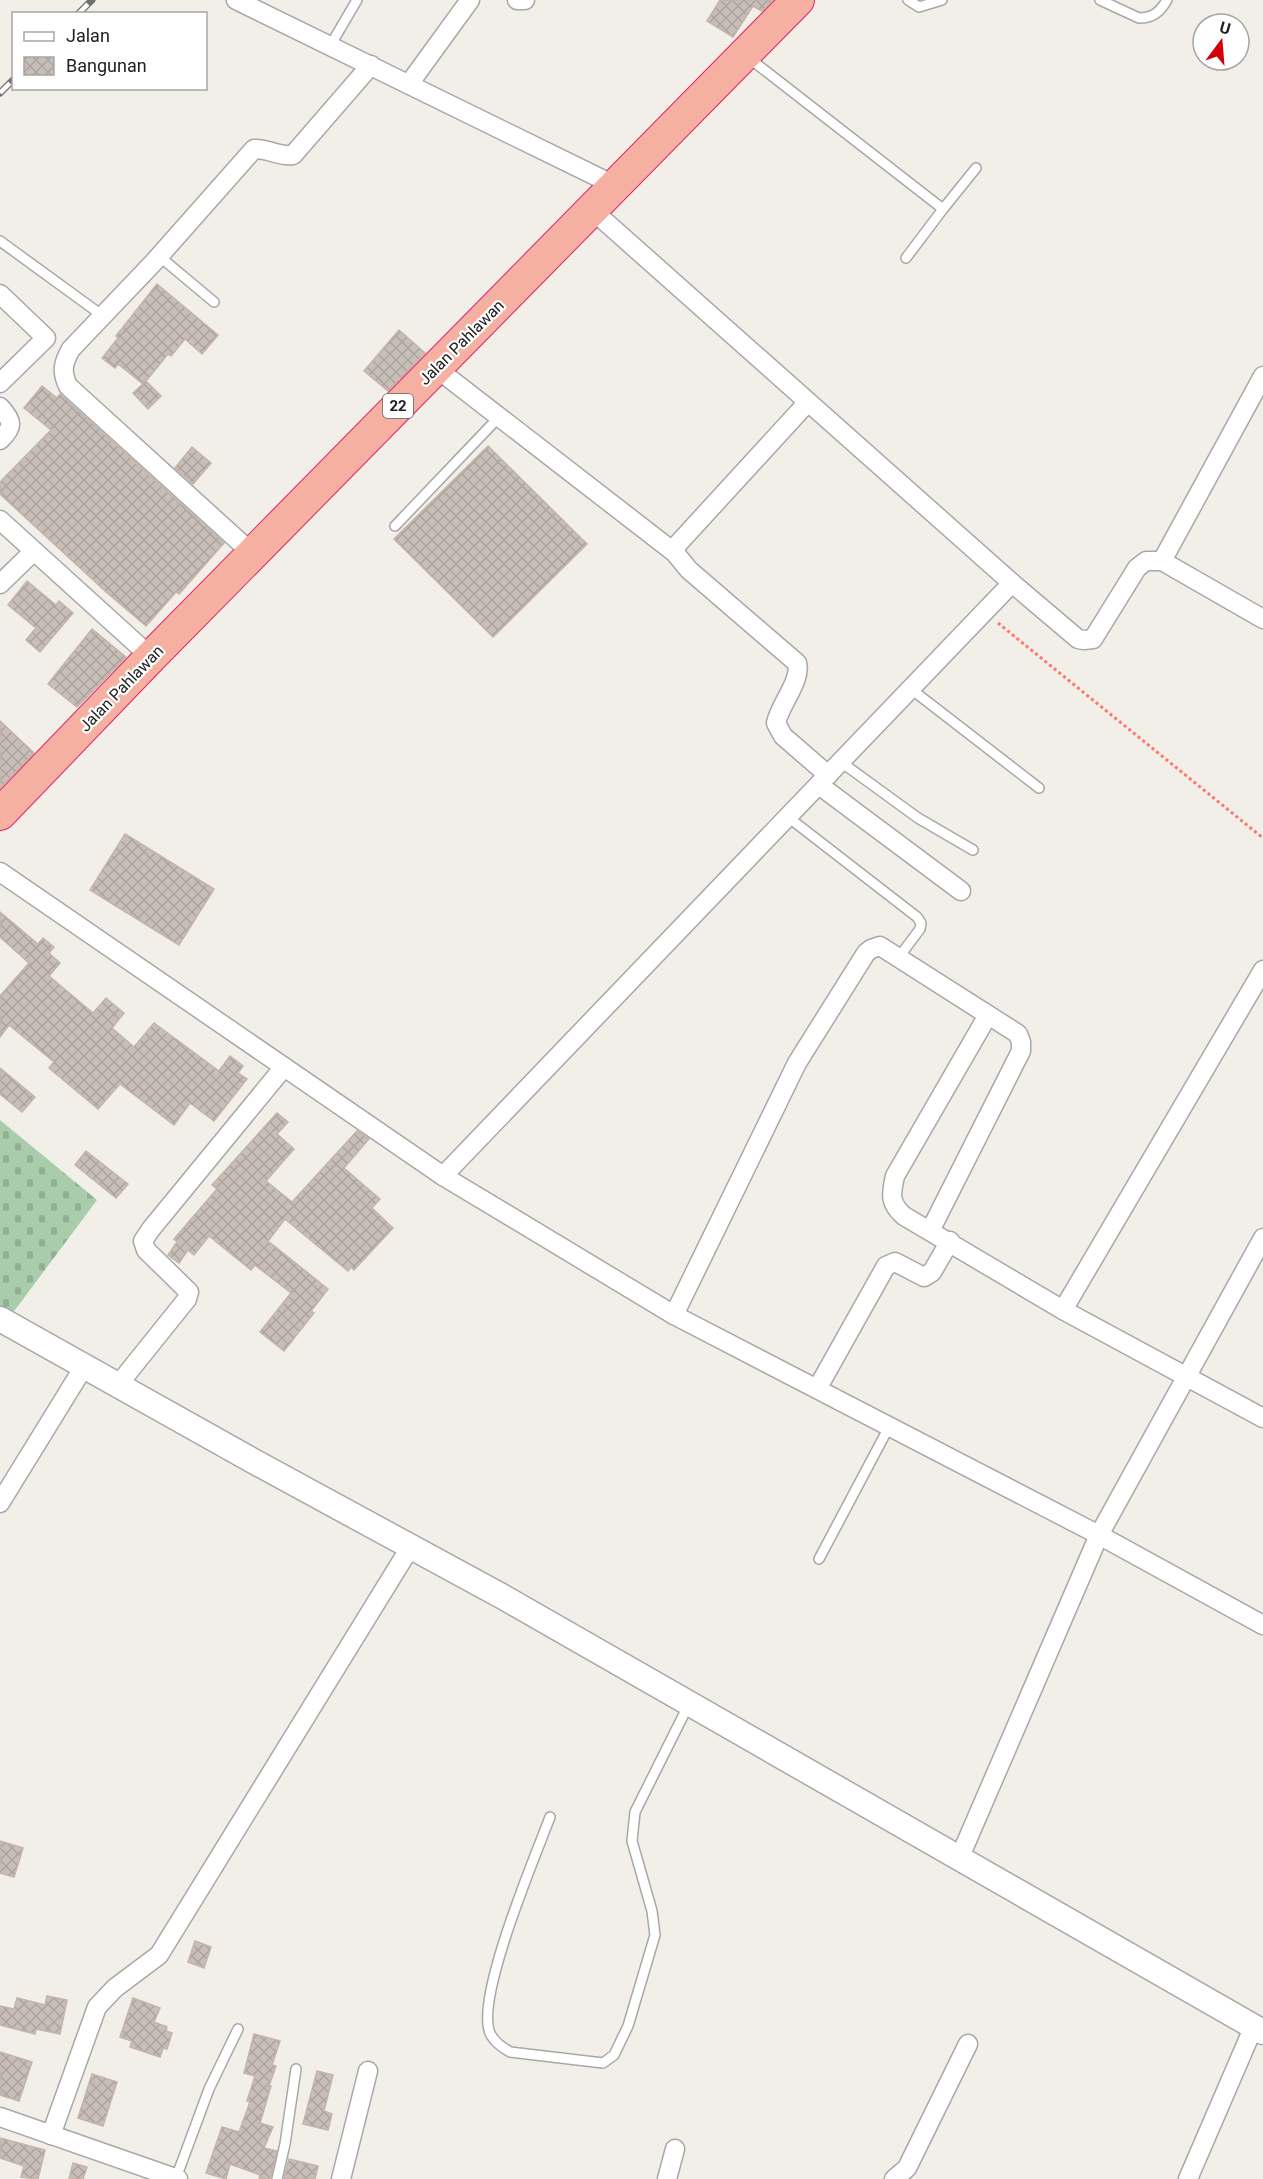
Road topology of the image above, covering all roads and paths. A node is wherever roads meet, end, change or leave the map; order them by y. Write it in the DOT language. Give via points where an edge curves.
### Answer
graph roads {
  1 [pos="236,0"];
  2 [pos="357,0"];
  3 [pos="470,0"];
  4 [pos="517,0"];
  5 [pos="525,0"];
  6 [pos="798,0"];
  7 [pos="908,0"];
  8 [pos="942,0"];
  9 [pos="1100,0"];
  10 [pos="1167,0"];
  11 [pos="330,46"];
  12 [pos="745,54"];
  13 [pos="371,65"];
  14 [pos="409,84"];
  15 [pos="976,168"];
  16 [pos="616,186"];
  17 [pos="591,209"];
  18 [pos="944,209"];
  19 [pos="0,241"];
  20 [pos="159,256"];
  21 [pos="906,258"];
  22 [pos="0,294"];
  23 [pos="214,302"];
  24 [pos="103,316"];
  25 [pos="435,368"];
  26 [pos="1263,376"];
  27 [pos="0,383"];
  28 [pos="808,402"];
  29 [pos="0,407"];
  30 [pos="499,417"];
  31 [pos="0,440"];
  32 [pos="0,520"];
  33 [pos="395,526"];
  34 [pos="34,551"];
  35 [pos="675,553"];
  36 [pos="253,554"];
  37 [pos="1162,561"];
  38 [pos="1012,583"];
  39 [pos="0,584"];
  40 [pos="985,612"];
  41 [pos="1263,619"];
  42 [pos="151,657"];
  43 [pos="911,689"];
  44 [pos="842,762"];
  45 [pos="824,780"];
  46 [pos="1039,788"];
  47 [pos="4,800"];
  48 [pos="788,817"];
  49 [pos="1263,838"];
  50 [pos="973,850"];
  51 [pos="0,872"];
  52 [pos="961,891"];
  53 [pos="899,957"];
  54 [pos="1263,970"];
  55 [pos="988,1015"];
  56 [pos="284,1066"];
  57 [pos="443,1176"];
  58 [pos="930,1231"];
  59 [pos="1263,1239"];
  60 [pos="950,1241"];
  61 [pos="1063,1310"];
  62 [pos="674,1315"];
  63 [pos="0,1319"];
  64 [pos="85,1365"];
  65 [pos="1187,1376"];
  66 [pos="118,1385"];
  67 [pos="817,1389"];
  68 [pos="1263,1418"];
  69 [pos="890,1427"];
  70 [pos="0,1503"];
  71 [pos="1099,1535"];
  72 [pos="411,1546"];
  73 [pos="819,1560"];
  74 [pos="1263,1625"];
  75 [pos="688,1704"];
  76 [pos="550,1816"];
  77 [pos="959,1859"];
  78 [pos="238,2029"];
  79 [pos="1258,2029"];
  80 [pos="968,2044"];
  81 [pos="296,2069"];
  82 [pos="368,2071"];
  83 [pos="0,2117"];
  84 [pos="51,2135"];
  85 [pos="675,2149"];
  86 [pos="127,2171"];
  87 [pos="177,2179"];
  88 [pos="277,2179"];
  89 [pos="341,2179"];
  90 [pos="667,2179"];
  91 [pos="894,2179"];
  92 [pos="1188,2179"];
  1 -- 11 [label="street"];
  2 -- 11 [label="lane"];
  3 -- 14 [label="street"];
  4 -- 5 [label="street"];
  6 -- 12 [label="highway, Jalan Pahlawan / 22"];
  7 -- 8 [label="lane" via="919,7"];
  9 -- 10 [label="lane" via="1139,18 1154,16"];
  11 -- 13 [label="street"];
  12 -- 16 [label="highway, Jalan Pahlawan / 22"];
  12 -- 18 [label="lane"];
  13 -- 14 [label="street"];
  13 -- 20 [label="street" via="293,155 254,149"];
  14 -- 16 [label="street"];
  15 -- 18 [label="lane"];
  16 -- 17 [label="highway, Jalan Pahlawan / 22"];
  17 -- 25 [label="highway, Jalan Pahlawan / 22"];
  17 -- 28 [label="street"];
  18 -- 21 [label="lane"];
  19 -- 24 [label="lane"];
  20 -- 23 [label="lane"];
  20 -- 24 [label="street"];
  22 -- 27 [label="street" via="46,338"];
  24 -- 36 [label="street" via="65,360 62,372 68,386"];
  25 -- 30 [label="street"];
  25 -- 36 [label="highway, Jalan Pahlawan / 22"];
  26 -- 37 [label="street"];
  28 -- 35 [label="street" via="676,546"];
  28 -- 38 [label="street"];
  29 -- 31 [label="street" via="10,424 9,432"];
  30 -- 33 [label="lane"];
  30 -- 35 [label="street"];
  32 -- 34 [label="street"];
  34 -- 39 [label="street"];
  34 -- 42 [label="street"];
  35 -- 45 [label="street" via="689,570 797,663 799,670 776,723 783,736"];
  36 -- 42 [label="highway, Jalan Pahlawan / 22"];
  37 -- 38 [label="street" via="1146,561 1137,568 1093,639 1088,640 1074,636"];
  37 -- 41 [label="street"];
  38 -- 40 [label="street"];
  40 -- 43 [label="street"];
  40 -- 49 [label="path"];
  42 -- 47 [label="highway, Jalan Pahlawan / 22"];
  43 -- 44 [label="street"];
  43 -- 46 [label="lane"];
  44 -- 45 [label="street"];
  44 -- 50 [label="lane" via="918,818"];
  45 -- 48 [label="street"];
  45 -- 52 [label="street"];
  48 -- 53 [label="lane" via="917,916 920,929"];
  48 -- 57 [label="street"];
  51 -- 56 [label="street"];
  53 -- 55 [label="street"];
  53 -- 62 [label="street" via="880,946 866,954 797,1063"];
  54 -- 61 [label="street"];
  55 -- 58 [label="street" via="1018,1034 1021,1051"];
  55 -- 58 [label="street" via="895,1176 892,1199 896,1208"];
  56 -- 57 [label="street"];
  56 -- 66 [label="street" via="143,1241 146,1250 189,1292"];
  57 -- 62 [label="street"];
  58 -- 60 [label="street"];
  59 -- 65 [label="street"];
  60 -- 61 [label="street"];
  60 -- 67 [label="street" via="932,1272 924,1277 895,1262 886,1266"];
  61 -- 65 [label="street"];
  62 -- 67 [label="street"];
  63 -- 64 [label="street"];
  64 -- 66 [label="street"];
  64 -- 70 [label="street"];
  65 -- 68 [label="street"];
  65 -- 71 [label="street"];
  66 -- 72 [label="street"];
  67 -- 69 [label="street"];
  69 -- 71 [label="street"];
  69 -- 73 [label="lane"];
  71 -- 74 [label="street"];
  71 -- 77 [label="street"];
  72 -- 75 [label="street"];
  72 -- 84 [label="street" via="159,1955 97,2007"];
  75 -- 76 [label="lane" via="635,1812 632,1841 655,1935 628,2026 614,2055 603,2063 510,2052 498,2045 489,2032 493,1975"];
  75 -- 77 [label="street"];
  77 -- 79 [label="street"];
  78 -- 87 [label="lane" via="209,2089"];
  79 -- 92 [label="street"];
  80 -- 91 [label="street" via="907,2168"];
  81 -- 88 [label="lane"];
  82 -- 89 [label="street"];
  83 -- 84 [label="street"];
  84 -- 86 [label="street"];
  85 -- 90 [label="street"];
  86 -- 87 [label="street"];
}
